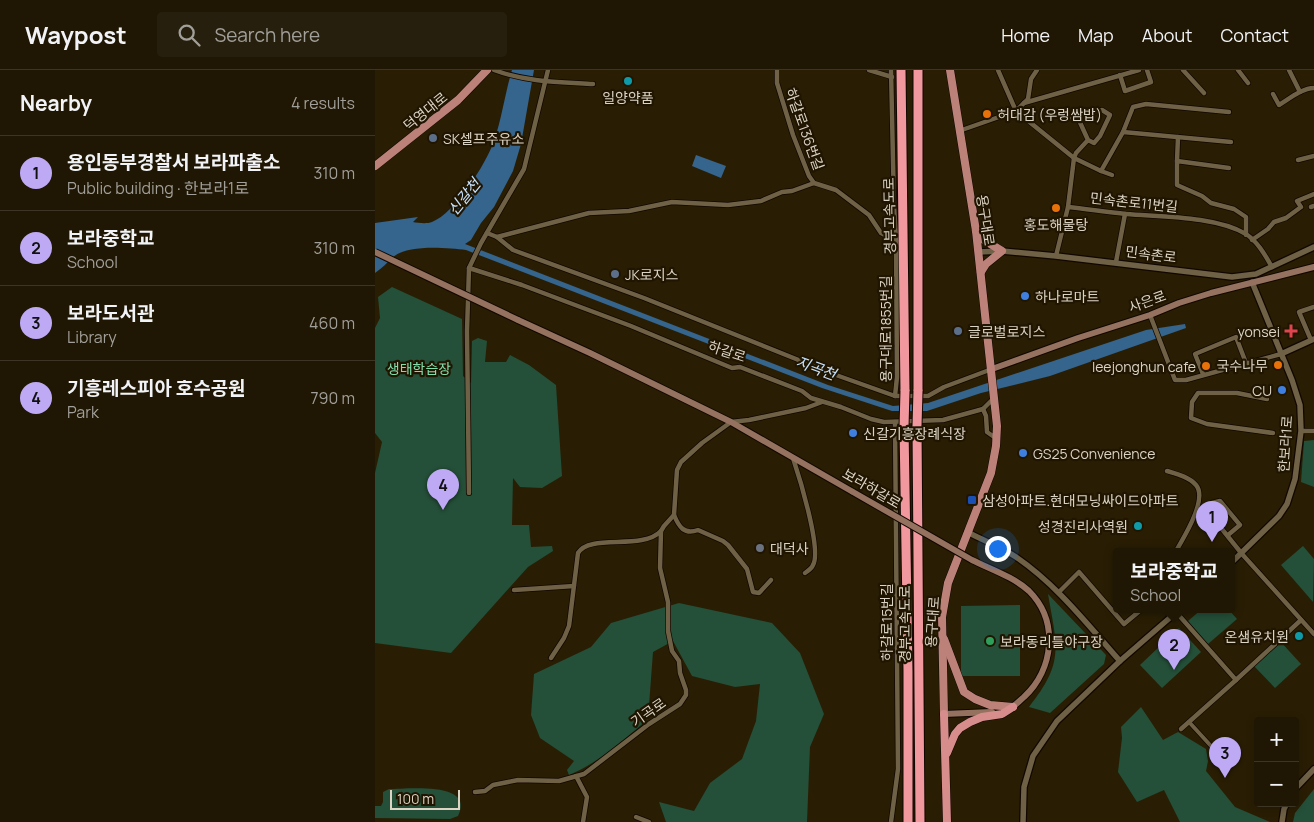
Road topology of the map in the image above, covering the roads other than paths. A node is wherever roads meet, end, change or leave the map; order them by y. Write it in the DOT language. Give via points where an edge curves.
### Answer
graph roads {
  1 [pos="487,70"];
  2 [pos="494,70"];
  3 [pos="548,70"];
  4 [pos="777,70"];
  5 [pos="869,70"];
  6 [pos="891,70"];
  7 [pos="901,70"];
  8 [pos="918,70"];
  9 [pos="950,70"];
  10 [pos="998,70"];
  11 [pos="1037,70"];
  12 [pos="1139,70"];
  13 [pos="1147,70"];
  14 [pos="1183,70"];
  15 [pos="1238,70"];
  16 [pos="1289,70"];
  17 [pos="1120,76"];
  18 [pos="892,78"];
  19 [pos="548,82"];
  20 [pos="1248,83"];
  21 [pos="593,84"];
  22 [pos="1314,88"];
  23 [pos="1300,92"];
  24 [pos="1204,93"];
  25 [pos="1273,94"];
  26 [pos="1024,103"];
  27 [pos="1016,111"];
  28 [pos="1229,112"];
  29 [pos="1069,118"];
  30 [pos="1078,118"];
  31 [pos="959,131"];
  32 [pos="1123,132"];
  33 [pos="1178,137"];
  34 [pos="1088,140"];
  35 [pos="1231,142"];
  36 [pos="1314,156"];
  37 [pos="1074,158"];
  38 [pos="1297,160"];
  39 [pos="1177,161"];
  40 [pos="375,166"];
  41 [pos="1229,168"];
  42 [pos="1101,171"];
  43 [pos="1112,175"];
  44 [pos="814,183"];
  45 [pos="1314,194"];
  46 [pos="1068,207"];
  47 [pos="1125,214"];
  48 [pos="487,232"];
  49 [pos="976,232"];
  50 [pos="1247,235"];
  51 [pos="497,237"];
  52 [pos="1252,240"];
  53 [pos="896,241"];
  54 [pos="1314,247"];
  55 [pos="1002,251"];
  56 [pos="375,252"];
  57 [pos="978,252"];
  58 [pos="1057,256"];
  59 [pos="1116,262"];
  60 [pos="469,267"];
  61 [pos="1272,267"];
  62 [pos="1314,267"];
  63 [pos="981,273"];
  64 [pos="1252,282"];
  65 [pos="1314,307"];
  66 [pos="1151,317"];
  67 [pos="1313,339"];
  68 [pos="1281,354"];
  69 [pos="1246,363"];
  70 [pos="992,372"];
  71 [pos="1203,374"];
  72 [pos="895,396"];
  73 [pos="1267,399"];
  74 [pos="995,400"];
  75 [pos="823,402"];
  76 [pos="983,409"];
  77 [pos="731,422"];
  78 [pos="895,422"];
  79 [pos="1301,431"];
  80 [pos="1314,431"];
  81 [pos="1273,433"];
  82 [pos="997,440"];
  83 [pos="793,458"];
  84 [pos="1167,471"];
  85 [pos="469,493"];
  86 [pos="674,515"];
  87 [pos="661,531"];
  88 [pos="967,532"];
  89 [pos="1228,535"];
  90 [pos="1177,548"];
  91 [pos="1242,554"];
  92 [pos="1235,560"];
  93 [pos="805,573"];
  94 [pos="771,580"];
  95 [pos="574,586"];
  96 [pos="514,590"];
  97 [pos="1059,592"];
  98 [pos="1113,610"];
  99 [pos="1115,613"];
  100 [pos="1137,613"];
  101 [pos="1175,613"];
  102 [pos="1180,613"];
  103 [pos="1301,620"];
  104 [pos="942,631"];
  105 [pos="1314,634"];
  106 [pos="551,658"];
  107 [pos="1120,661"];
  108 [pos="1236,680"];
  109 [pos="1013,707"];
  110 [pos="944,714"];
  111 [pos="1189,722"];
  112 [pos="1181,729"];
  113 [pos="945,757"];
  114 [pos="1222,758"];
  115 [pos="1314,769"];
  116 [pos="576,776"];
  117 [pos="1299,785"];
  118 [pos="475,792"];
  119 [pos="1285,807"];
  120 [pos="636,817"];
  121 [pos="650,821"];
  122 [pos="583,822"];
  123 [pos="891,822"];
  124 [pos="908,822"];
  125 [pos="920,822"];
  126 [pos="947,822"];
  127 [pos="1023,822"];
  128 [pos="1283,822"];
  1 -- 40 [label="main road, 덕영대로" via="458,100"];
  2 -- 19 [label="street" via="508,76"];
  3 -- 19 [label="street"];
  4 -- 44 [label="street, 하갈로136번길" via="777,83 793,135"];
  5 -- 18 [label="street"];
  6 -- 18 [label="street, 용구대로1855번길"];
  7 -- 124 [label="highway, 경부고속도로, bridge"];
  8 -- 125 [label="highway, 경부고속도로, bridge"];
  9 -- 31 [label="main road, 용구대로"];
  10 -- 27 [label="street"];
  11 -- 26 [label="street"];
  12 -- 17 [label="street"];
  13 -- 17 [label="street" via="1151,82 1125,90"];
  14 -- 24 [label="street"];
  15 -- 20 [label="street"];
  16 -- 23 [label="street"];
  17 -- 26 [label="street"];
  18 -- 53 [label="street, 용구대로1855번길"];
  19 -- 21 [label="street"];
  19 -- 48 [label="street" via="524,169"];
  22 -- 23 [label="street"];
  23 -- 25 [label="street" via="1279,105"];
  26 -- 27 [label="street"];
  27 -- 31 [label="street"];
  27 -- 37 [label="street"];
  28 -- 32 [label="street" via="1146,104 1133,108"];
  29 -- 30 [label="street"];
  30 -- 34 [label="street"];
  30 -- 34 [label="street" via="1103,110 1111,112 1100,136 1094,143"];
  31 -- 49 [label="main road, 용구대로"];
  32 -- 33 [label="street"];
  32 -- 42 [label="street"];
  33 -- 35 [label="street"];
  33 -- 39 [label="street"];
  34 -- 37 [label="street"];
  36 -- 38 [label="street"];
  37 -- 42 [label="street"];
  37 -- 46 [label="street"];
  39 -- 41 [label="street"];
  39 -- 50 [label="street, 민속촌로11번길" via="1177,185 1211,203 1242,214 1246,217"];
  42 -- 43 [label="street"];
  44 -- 51 [label="street" via="761,200 728,205 672,202 589,214"];
  44 -- 53 [label="street, 하갈로136번길" via="836,190 869,215 881,233"];
  45 -- 52 [label="street" via="1297,201 1301,207 1274,222"];
  46 -- 47 [label="street, 민속촌로11번길"];
  46 -- 58 [label="street"];
  47 -- 50 [label="street, 민속촌로11번길" via="1200,221 1226,226"];
  47 -- 59 [label="street"];
  48 -- 51 [label="street"];
  48 -- 60 [label="street"];
  49 -- 55 [label="main road"];
  49 -- 57 [label="main road, 용구대로"];
  50 -- 52 [label="street, 민속촌로11번길"];
  51 -- 72 [label="street" via="513,250"];
  52 -- 61 [label="street, 민속촌로11번길"];
  53 -- 72 [label="street, 용구대로1855번길"];
  54 -- 61 [label="street, 민속촌로"];
  55 -- 57 [label="street, 민속촌로"];
  55 -- 58 [label="street, 민속촌로"];
  55 -- 63 [label="main road" via="985,264"];
  56 -- 77 [label="main road, 보라하갈로, bridge"];
  57 -- 63 [label="main road, 용구대로"];
  58 -- 59 [label="street, 민속촌로"];
  59 -- 61 [label="street, 민속촌로" via="1232,277 1256,274"];
  60 -- 75 [label="street, 하갈로" via="631,326 732,368 740,367 756,373"];
  60 -- 85 [label="street"];
  62 -- 64 [label="main road, 사은로"];
  63 -- 70 [label="main road, 용구대로"];
  64 -- 66 [label="main road, 사은로" via="1179,303"];
  64 -- 68 [label="street, 한보라1로"];
  65 -- 67 [label="street" via="1299,312"];
  66 -- 70 [label="main road, 사은로" via="1078,338"];
  66 -- 71 [label="street" via="1175,380"];
  67 -- 68 [label="street"];
  68 -- 69 [label="street"];
  68 -- 79 [label="street, 한보라1로" via="1300,405"];
  69 -- 71 [label="street"];
  69 -- 71 [label="street" via="1235,337 1195,354"];
  70 -- 72 [label="street, 용구대로1855번길" via="944,387 928,396"];
  70 -- 74 [label="main road, 용구대로"];
  73 -- 81 [label="street" via="1237,393 1197,393 1192,402 1191,418 1207,424"];
  74 -- 76 [label="street"];
  74 -- 82 [label="main road, 용구대로"];
  75 -- 77 [label="street"];
  75 -- 78 [label="street, 하갈로" via="871,419"];
  76 -- 78 [label="street, 하갈로" via="943,420"];
  76 -- 82 [label="street" via="987,432"];
  77 -- 83 [label="main road, 보라하갈로"];
  77 -- 86 [label="street" via="681,462 676,476"];
  78 -- 123 [label="street, 하갈로15번길" via="898,769"];
  79 -- 80 [label="street"];
  79 -- 91 [label="street, 한보라1로" via="1295,479 1287,504"];
  82 -- 88 [label="main road, 용구대로" via="991,474"];
  83 -- 93 [label="street" via="813,526 814,564"];
  83 -- 109 [label="main road, 보라하갈로, bridge" via="1028,590 1045,617 1049,652 1046,665 1030,691"];
  84 -- 90 [label="street" via="1189,480 1199,489 1200,496"];
  86 -- 87 [label="street"];
  86 -- 94 [label="street" via="684,531 697,530 728,545 747,569 753,592 759,593"];
  87 -- 95 [label="street" via="652,537 633,541 585,546 578,553"];
  87 -- 116 [label="street, 기곡로" via="660,568 668,602 668,630 686,695 680,704 584,774"];
  88 -- 97 [label="street" via="1016,557"];
  88 -- 104 [label="main road, 용구대로" via="948,583"];
  89 -- 89 [label="street" via="1240,526 1220,501 1212,503 1205,508"];
  89 -- 91 [label="street"];
  91 -- 92 [label="street, 한보라1로"];
  91 -- 103 [label="street"];
  95 -- 96 [label="street"];
  95 -- 106 [label="street" via="567,631"];
  97 -- 98 [label="street" via="1079,572"];
  97 -- 107 [label="street"];
  99 -- 100 [label="street" via="1125,624"];
  101 -- 107 [label="street"];
  102 -- 108 [label="street"];
  103 -- 105 [label="street"];
  103 -- 108 [label="street"];
  104 -- 109 [label="main road" via="964,692 991,704"];
  104 -- 110 [label="main road, 용구대로"];
  107 -- 127 [label="street" via="1057,721 1033,756 1025,778"];
  108 -- 111 [label="street"];
  109 -- 110 [label="main road" via="1002,712"];
  109 -- 113 [label="highway" via="960,728"];
  110 -- 113 [label="highway, 용구대로"];
  111 -- 112 [label="street"];
  111 -- 114 [label="street"];
  113 -- 126 [label="highway, 용구대로"];
  115 -- 117 [label="street"];
  116 -- 118 [label="street, 기곡로" via="559,781 518,780"];
  116 -- 122 [label="street" via="587,797"];
  119 -- 128 [label="street"];
  120 -- 121 [label="street"];
}
